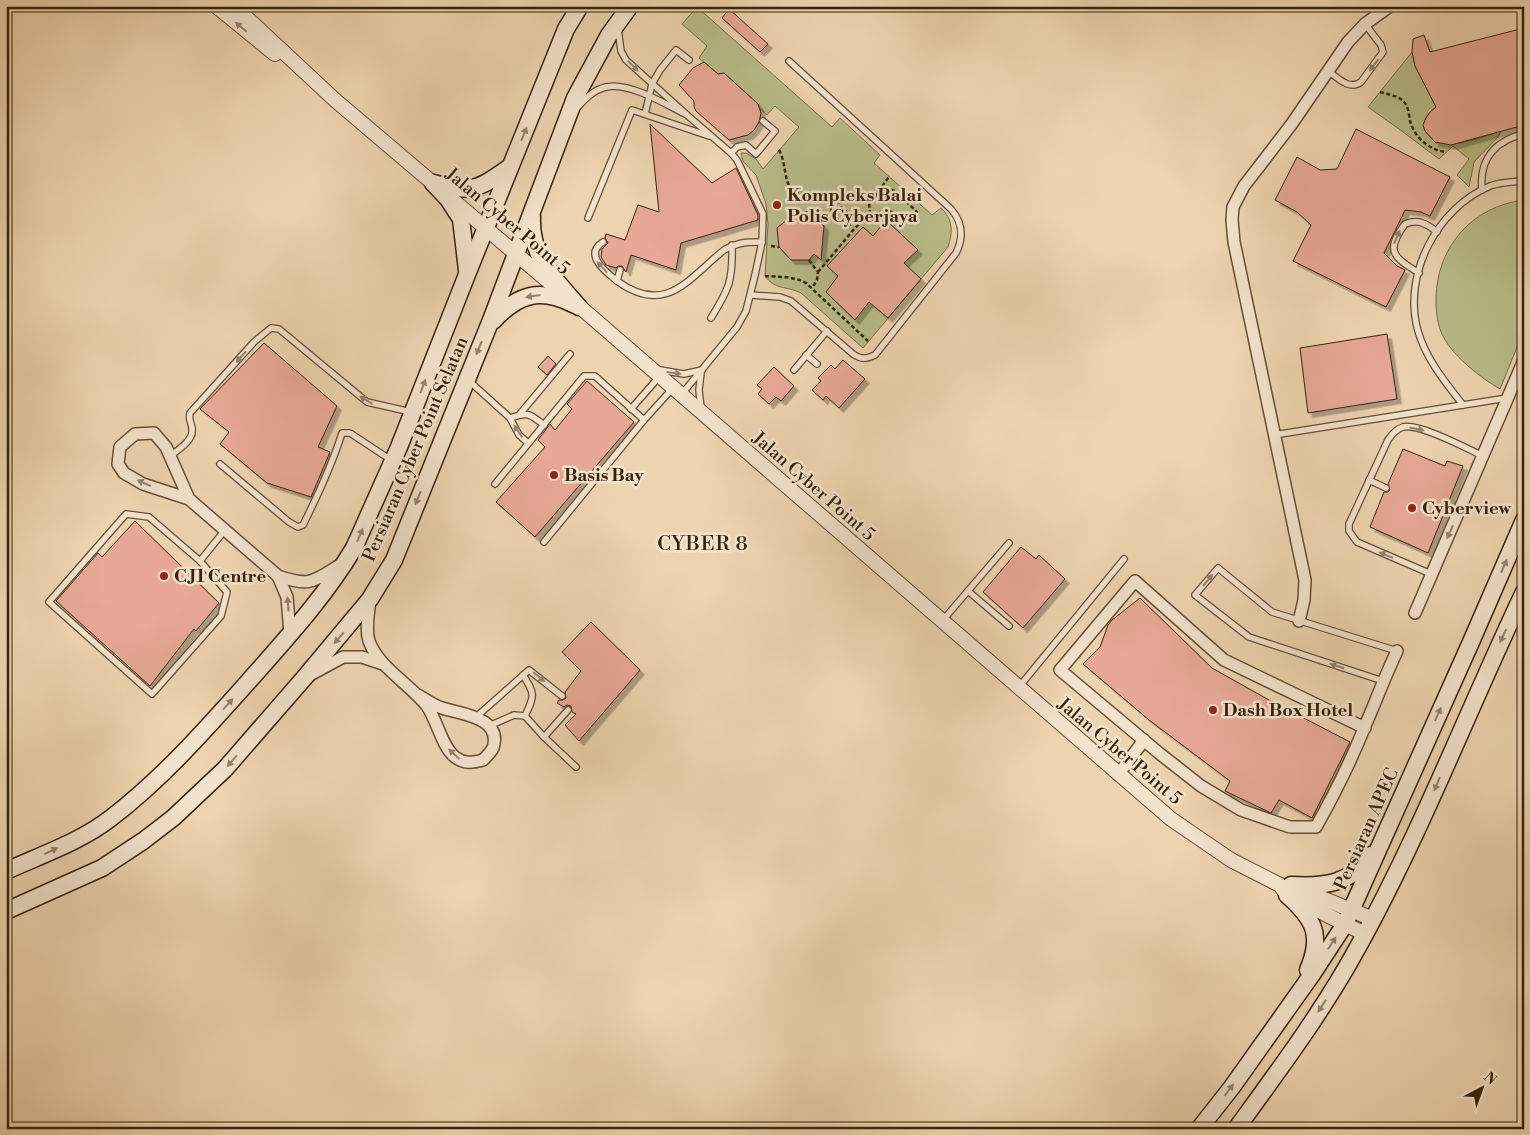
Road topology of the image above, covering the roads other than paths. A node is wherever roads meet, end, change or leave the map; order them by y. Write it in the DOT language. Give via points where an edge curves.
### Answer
graph roads {
  1 [pos="216,6"];
  2 [pos="580,6"];
  3 [pos="630,6"];
  4 [pos="1390,6"];
  5 [pos="239,9"];
  6 [pos="618,22"];
  7 [pos="1365,24"];
  8 [pos="689,60"];
  9 [pos="789,61"];
  10 [pos="1327,70"];
  11 [pos="652,84"];
  12 [pos="649,97"];
  13 [pos="335,100"];
  14 [pos="646,114"];
  15 [pos="688,114"];
  16 [pos="567,120"];
  17 [pos="763,121"];
  18 [pos="1524,134"];
  19 [pos="714,137"];
  20 [pos="731,153"];
  21 [pos="510,167"];
  22 [pos="1524,181"];
  23 [pos="433,183"];
  24 [pos="1482,190"];
  25 [pos="533,208"];
  26 [pos="588,218"];
  27 [pos="486,228"];
  28 [pos="1437,232"];
  29 [pos="603,242"];
  30 [pos="765,244"];
  31 [pos="732,245"];
  32 [pos="516,254"];
  33 [pos="620,270"];
  34 [pos="468,272"];
  35 [pos="1419,273"];
  36 [pos="617,280"];
  37 [pos="751,295"];
  38 [pos="579,307"];
  39 [pos="711,318"];
  40 [pos="489,325"];
  41 [pos="827,331"];
  42 [pos="570,354"];
  43 [pos="806,355"];
  44 [pos="1524,360"];
  45 [pos="817,364"];
  46 [pos="647,366"];
  47 [pos="702,370"];
  48 [pos="794,370"];
  49 [pos="659,376"];
  50 [pos="467,379"];
  51 [pos="677,392"];
  52 [pos="1509,397"];
  53 [pos="1463,405"];
  54 [pos="631,409"];
  55 [pos="413,413"];
  56 [pos="520,415"];
  57 [pos="706,417"];
  58 [pos="510,418"];
  59 [pos="644,420"];
  60 [pos="544,424"];
  61 [pos="1274,435"];
  62 [pos="528,443"];
  63 [pos="170,456"];
  64 [pos="1483,456"];
  65 [pos="393,461"];
  66 [pos="220,464"];
  67 [pos="1369,480"];
  68 [pos="495,484"];
  69 [pos="1386,488"];
  70 [pos="190,499"];
  71 [pos="1524,520"];
  72 [pos="225,530"];
  73 [pos="544,542"];
  74 [pos="1009,543"];
  75 [pos="1124,559"];
  76 [pos="347,560"];
  77 [pos="200,561"];
  78 [pos="1431,574"];
  79 [pos="278,576"];
  80 [pos="968,591"];
  81 [pos="1524,592"];
  82 [pos="370,599"];
  83 [pos="1415,613"];
  84 [pos="1299,621"];
  85 [pos="942,622"];
  86 [pos="1009,626"];
  87 [pos="290,634"];
  88 [pos="1397,651"];
  89 [pos="383,664"];
  90 [pos="523,675"];
  91 [pos="305,677"];
  92 [pos="1383,681"];
  93 [pos="1018,688"];
  94 [pos="418,695"];
  95 [pos="562,696"];
  96 [pos="568,710"];
  97 [pos="525,716"];
  98 [pos="476,717"];
  99 [pos="489,726"];
  100 [pos="1365,728"];
  101 [pos="544,737"];
  102 [pos="1144,740"];
  103 [pos="576,766"];
  104 [pos="1118,775"];
  105 [pos="1383,839"];
  106 [pos="6,871"];
  107 [pos="1286,889"];
  108 [pos="6,911"];
  109 [pos="1348,918"];
  110 [pos="1373,919"];
  111 [pos="1365,934"];
  112 [pos="1300,991"];
  113 [pos="1199,1129"];
  114 [pos="1236,1129"];
  13 -- 1 [label="street, Jalan Cyber Point 5, one-way"];
  21 -- 2 [label="main road, Persiaran Cyber Point Selatan, one-way" via="566,29"];
  3 -- 6 [label="main road, Persiaran Cyber Point Selatan"];
  4 -- 7 [label="street"];
  5 -- 13 [label="street, Jalan Cyber Point 5"];
  6 -- 11 [label="lane, one-way" via="620,51"];
  6 -- 16 [label="main road, Persiaran Cyber Point Selatan" via="608,35"];
  7 -- 10 [label="street"];
  7 -- 10 [label="lane, one-way" via="1381,45 1382,52 1361,82 1351,86"];
  8 -- 11 [label="lane" via="676,50"];
  9 -- 41 [label="lane" via="951,209 957,216 962,233 956,253 875,354 867,359 860,358"];
  10 -- 61 [label="street" via="1291,125 1244,186 1233,207 1234,242"];
  11 -- 12 [label="lane"];
  11 -- 15 [label="lane"];
  12 -- 14 [label="lane"];
  12 -- 15 [label="lane"];
  12 -- 16 [label="lane" via="627,88 605,88 587,97"];
  13 -- 23 [label="street, Jalan Cyber Point 5"];
  14 -- 19 [label="lane"];
  14 -- 26 [label="lane" via="632,110"];
  15 -- 19 [label="lane"];
  16 -- 25 [label="main road, Persiaran Cyber Point Selatan"];
  17 -- 20 [label="lane" via="775,131 756,154 746,145 737,146"];
  18 -- 24 [label="lane" via="1501,143 1489,156 1483,165"];
  19 -- 20 [label="lane"];
  20 -- 30 [label="lane" via="763,214"];
  21 -- 23 [label="main road" via="479,187 465,189"];
  21 -- 27 [label="main road, Persiaran Cyber Point Selatan"];
  22 -- 24 [label="lane" via="1507,182"];
  23 -- 27 [label="street, Jalan Cyber Point 5"];
  23 -- 34 [label="main road" via="461,219"];
  24 -- 28 [label="lane" via="1460,205"];
  25 -- 32 [label="main road, Persiaran Cyber Point Selatan"];
  25 -- 38 [label="main road" via="532,226 537,251 548,271"];
  27 -- 32 [label="street, Jalan Cyber Point 5"];
  27 -- 34 [label="main road, Persiaran Cyber Point Selatan"];
  28 -- 35 [label="lane" via="1426,249"];
  35 -- 28 [label="lane, one-way" via="1398,260 1394,245 1405,224 1420,222"];
  36 -- 29 [label="lane, one-way" via="600,267 596,259 596,250"];
  30 -- 31 [label="lane" via="741,242"];
  30 -- 37 [label="lane"];
  31 -- 36 [label="lane" via="678,289 666,294 640,293"];
  31 -- 39 [label="lane" via="731,280"];
  32 -- 38 [label="street, Jalan Cyber Point 5"];
  32 -- 40 [label="main road, Persiaran Cyber Point Selatan"];
  33 -- 36 [label="lane"];
  55 -- 34 [label="main road, Persiaran Cyber Point Selatan, one-way"];
  35 -- 53 [label="lane" via="1414,306 1423,348"];
  37 -- 41 [label="lane" via="791,301"];
  37 -- 47 [label="lane" via="737,327"];
  38 -- 40 [label="main road, one-way" via="560,298 532,295 515,301"];
  38 -- 46 [label="street, Jalan Cyber Point 5"];
  40 -- 50 [label="main road, Persiaran Cyber Point Selatan, one-way"];
  41 -- 43 [label="lane"];
  42 -- 56 [label="lane"];
  43 -- 45 [label="lane"];
  43 -- 48 [label="lane"];
  44 -- 52 [label="street"];
  46 -- 47 [label="lane, one-way" via="673,374"];
  46 -- 49 [label="street, Jalan Cyber Point 5"];
  47 -- 51 [label="lane"];
  47 -- 57 [label="lane" via="699,399"];
  49 -- 51 [label="street, Jalan Cyber Point 5"];
  49 -- 54 [label="lane"];
  50 -- 58 [label="lane"];
  50 -- 82 [label="main road, Persiaran Cyber Point Selatan, one-way" via="394,560"];
  51 -- 57 [label="street, Jalan Cyber Point 5"];
  51 -- 59 [label="lane"];
  52 -- 53 [label="lane"];
  52 -- 64 [label="street"];
  53 -- 61 [label="lane"];
  54 -- 59 [label="lane"];
  54 -- 60 [label="lane" via="595,376 584,376"];
  55 -- 63 [label="lane, one-way" via="367,402 279,329 271,328 254,342 190,414 191,435"];
  55 -- 65 [label="main road, Persiaran Cyber Point Selatan"];
  56 -- 58 [label="lane"];
  56 -- 60 [label="lane" via="531,414"];
  57 -- 85 [label="street, Jalan Cyber Point 5"];
  62 -- 58 [label="lane, one-way" via="519,435"];
  59 -- 73 [label="lane"];
  60 -- 62 [label="lane"];
  61 -- 84 [label="street" via="1305,580"];
  62 -- 68 [label="lane"];
  63 -- 70 [label="street"];
  70 -- 63 [label="street, one-way" via="143,484 124,473 118,464 120,447 135,434 154,433"];
  67 -- 64 [label="lane, one-way" via="1388,440 1403,427 1421,429"];
  64 -- 78 [label="street, one-way"];
  65 -- 66 [label="lane" via="350,433 342,432 331,467 303,525 298,528"];
  76 -- 65 [label="main road, Persiaran Cyber Point Selatan, one-way"];
  67 -- 69 [label="lane"];
  78 -- 67 [label="lane, one-way" via="1364,546 1352,537 1348,524"];
  70 -- 72 [label="street"];
  105 -- 71 [label="main road, Persiaran APEC, one-way"];
  72 -- 77 [label="lane"];
  72 -- 79 [label="street"];
  74 -- 80 [label="lane"];
  75 -- 93 [label="lane"];
  76 -- 79 [label="street" via="314,582"];
  76 -- 87 [label="main road, Persiaran Cyber Point Selatan"];
  77 -- 77 [label="lane" via="227,592 221,616 152,694 49,602 126,514 149,517"];
  78 -- 83 [label="street"];
  87 -- 79 [label="street, one-way" via="288,597"];
  80 -- 85 [label="lane"];
  80 -- 86 [label="lane"];
  81 -- 110 [label="main road, one-way" via="1426,811"];
  82 -- 89 [label="street" via="369,641"];
  82 -- 91 [label="main road, Persiaran Cyber Point Selatan, one-way"];
  84 -- 88 [label="lane"];
  92 -- 84 [label="lane, one-way" via="1249,637 1195,595 1218,568 1272,612"];
  85 -- 93 [label="street, Jalan Cyber Point 5"];
  106 -- 87 [label="main road, Persiaran Cyber Point Selatan, one-way" via="83,836 117,813 197,739"];
  88 -- 92 [label="street"];
  89 -- 91 [label="street" via="362,657 343,658"];
  89 -- 94 [label="street"];
  90 -- 95 [label="lane, one-way" via="529,670"];
  90 -- 97 [label="lane" via="533,691"];
  90 -- 98 [label="lane"];
  91 -- 108 [label="main road, Persiaran Cyber Point Selatan, one-way" via="225,769 173,818 102,868"];
  92 -- 100 [label="street"];
  93 -- 104 [label="street, Jalan Cyber Point 5"];
  94 -- 98 [label="street" via="439,707"];
  99 -- 94 [label="street, one-way" via="494,732 492,748 483,760 470,764 450,751 429,708"];
  96 -- 101 [label="lane"];
  97 -- 99 [label="lane" via="514,715"];
  97 -- 101 [label="lane"];
  98 -- 99 [label="street"];
  100 -- 102 [label="street" via="1316,828 1290,827 1240,810 1201,786"];
  100 -- 102 [label="street" via="1224,660 1135,581 1060,670"];
  101 -- 103 [label="lane"];
  102 -- 104 [label="street"];
  104 -- 107 [label="street, Jalan Cyber Point 5" via="1171,819 1232,860"];
  105 -- 107 [label="main road" via="1362,867 1344,879 1315,887"];
  105 -- 109 [label="main road, Persiaran APEC"];
  107 -- 109 [label="street, Jalan Cyber Point 5"];
  107 -- 112 [label="main road" via="1314,927 1316,943 1313,958"];
  109 -- 110 [label="street, Jalan Cyber Point 5"];
  109 -- 111 [label="street, Jalan Cyber Point 5"];
  112 -- 109 [label="main road, Persiaran APEC, one-way"];
  110 -- 111 [label="main road"];
  111 -- 114 [label="main road, one-way" via="1311,1023"];
  113 -- 112 [label="main road, Persiaran APEC, one-way"];
}
